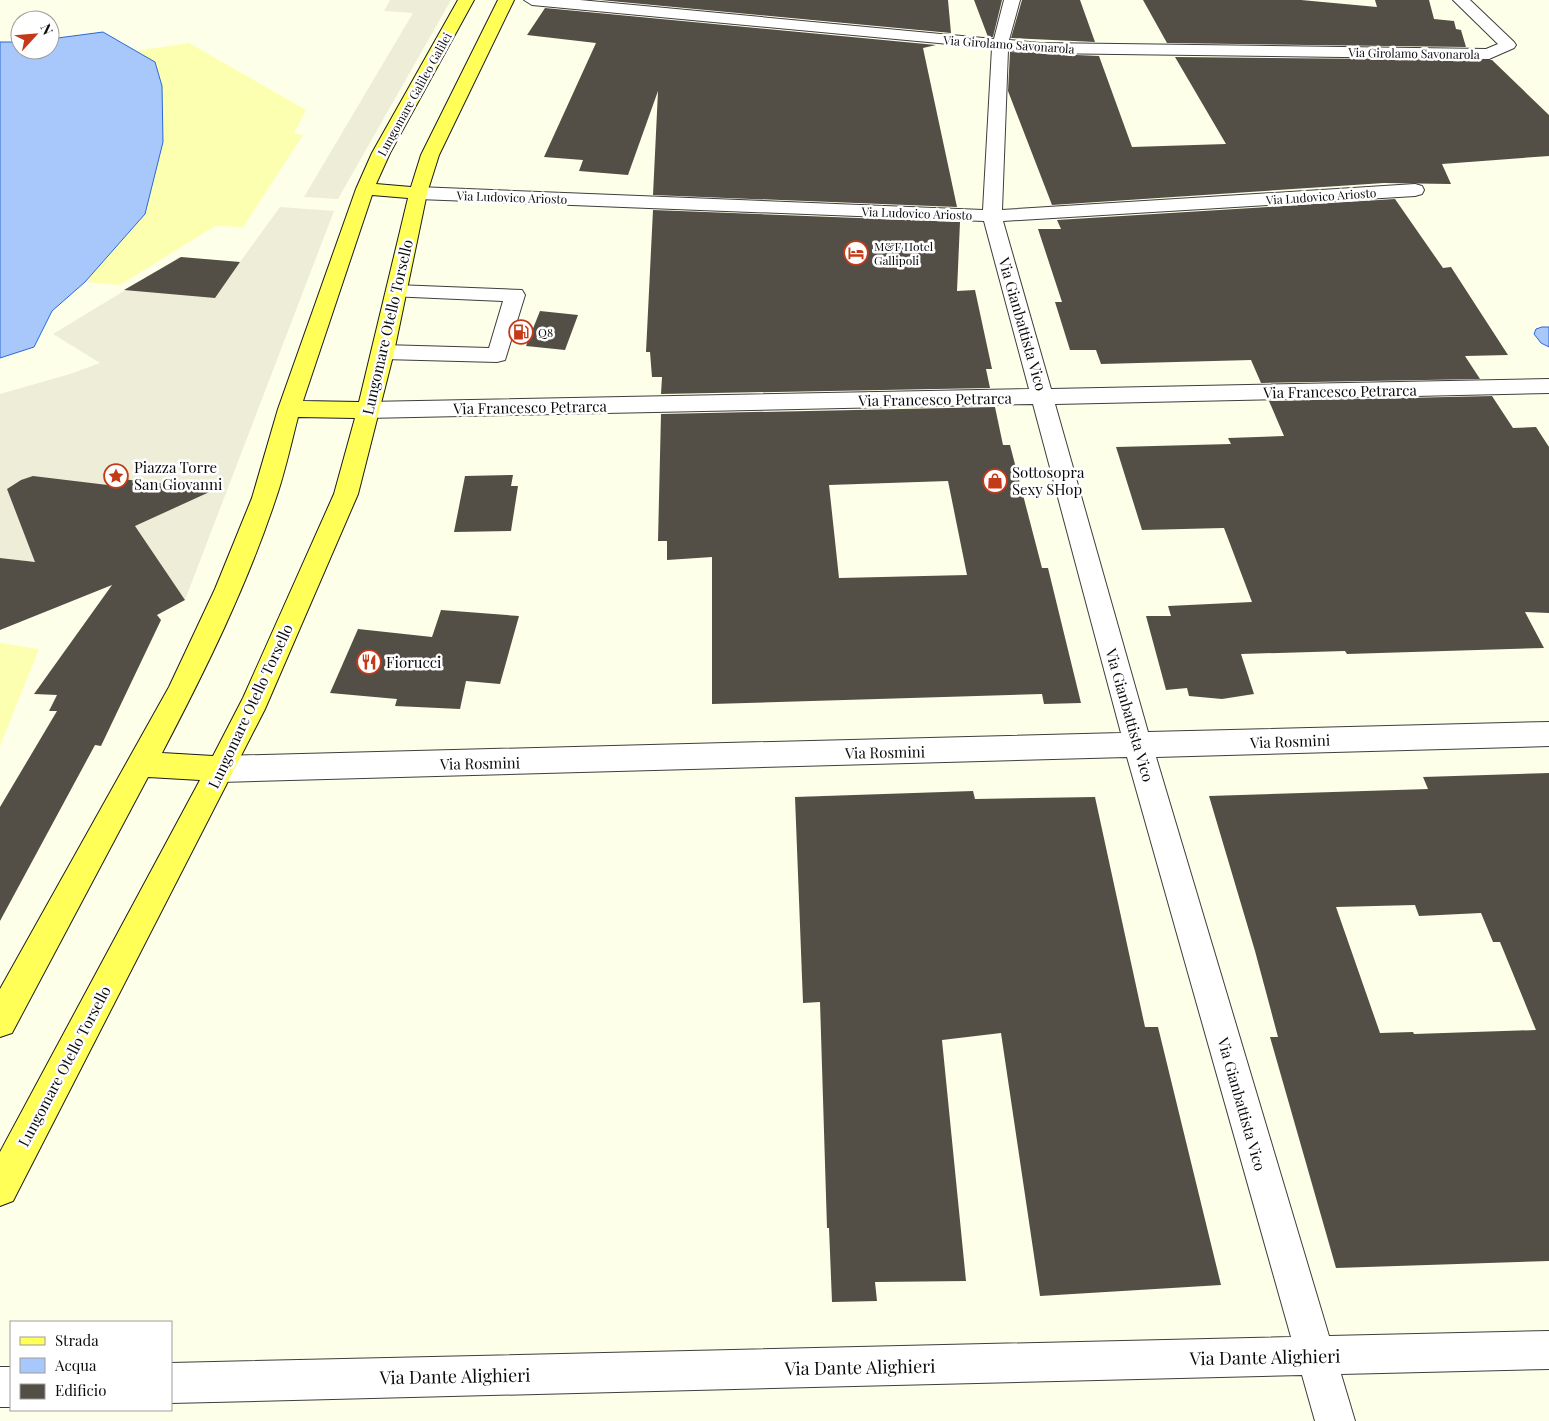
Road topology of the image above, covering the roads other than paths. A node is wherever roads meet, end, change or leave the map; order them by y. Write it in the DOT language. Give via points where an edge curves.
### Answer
graph roads {
  1 [pos="466,0"];
  2 [pos="506,0"];
  3 [pos="532,0"];
  4 [pos="1012,0"];
  5 [pos="1461,0"];
  6 [pos="1000,44"];
  7 [pos="364,188"];
  8 [pos="1415,190"];
  9 [pos="418,193"];
  10 [pos="992,216"];
  11 [pos="396,291"];
  12 [pos="383,352"];
  13 [pos="1549,386"];
  14 [pos="1043,397"];
  15 [pos="289,409"];
  16 [pos="367,410"];
  17 [pos="1549,734"];
  18 [pos="1138,745"];
  19 [pos="139,764"];
  20 [pos="221,769"];
  21 [pos="0,1021"];
  22 [pos="0,1188"];
  23 [pos="1549,1350"];
  24 [pos="1316,1356"];
  25 [pos="172,1383"];
  26 [pos="1335,1421"];
  1 -- 7 [label="main road, Lungomare Galileo Galilei"];
  2 -- 9 [label="main road" via="430,155"];
  3 -- 6 [label="street, Via Girolamo Savonarola"];
  4 -- 6 [label="street, Via Gianbattista Vico"];
  5 -- 6 [label="street, Via Girolamo Savonarola" via="1508,45 1489,54 1040,48"];
  6 -- 10 [label="street, Via Gianbattista Vico"];
  7 -- 9 [label="main road"];
  7 -- 15 [label="main road"];
  8 -- 10 [label="street, Via Ludovico Ariosto"];
  9 -- 10 [label="street, Via Ludovico Ariosto"];
  9 -- 11 [label="main road, Lungomare Otello Torsello"];
  10 -- 14 [label="street, Via Gianbattista Vico"];
  11 -- 12 [label="main road, Lungomare Otello Torsello"];
  11 -- 12 [label="street" via="514,295 497,355"];
  12 -- 16 [label="main road, Lungomare Otello Torsello"];
  13 -- 14 [label="street, Via Francesco Petrarca"];
  14 -- 16 [label="street, Via Francesco Petrarca"];
  14 -- 18 [label="street, Via Gianbattista Vico"];
  15 -- 16 [label="main road"];
  15 -- 19 [label="main road" via="264,498 228,589 178,694"];
  16 -- 20 [label="main road, Lungomare Otello Torsello" via="346,494"];
  17 -- 18 [label="street, Via Rosmini"];
  18 -- 20 [label="street, Via Rosmini"];
  18 -- 24 [label="street, Via Gianbattista Vico"];
  19 -- 20 [label="main road"];
  19 -- 21 [label="main road"];
  20 -- 22 [label="main road, Lungomare Otello Torsello"];
  23 -- 24 [label="street, Via Dante Alighieri"];
  24 -- 25 [label="street, Via Dante Alighieri"];
  24 -- 26 [label="street, Via Gianbattista Vico"];
}
